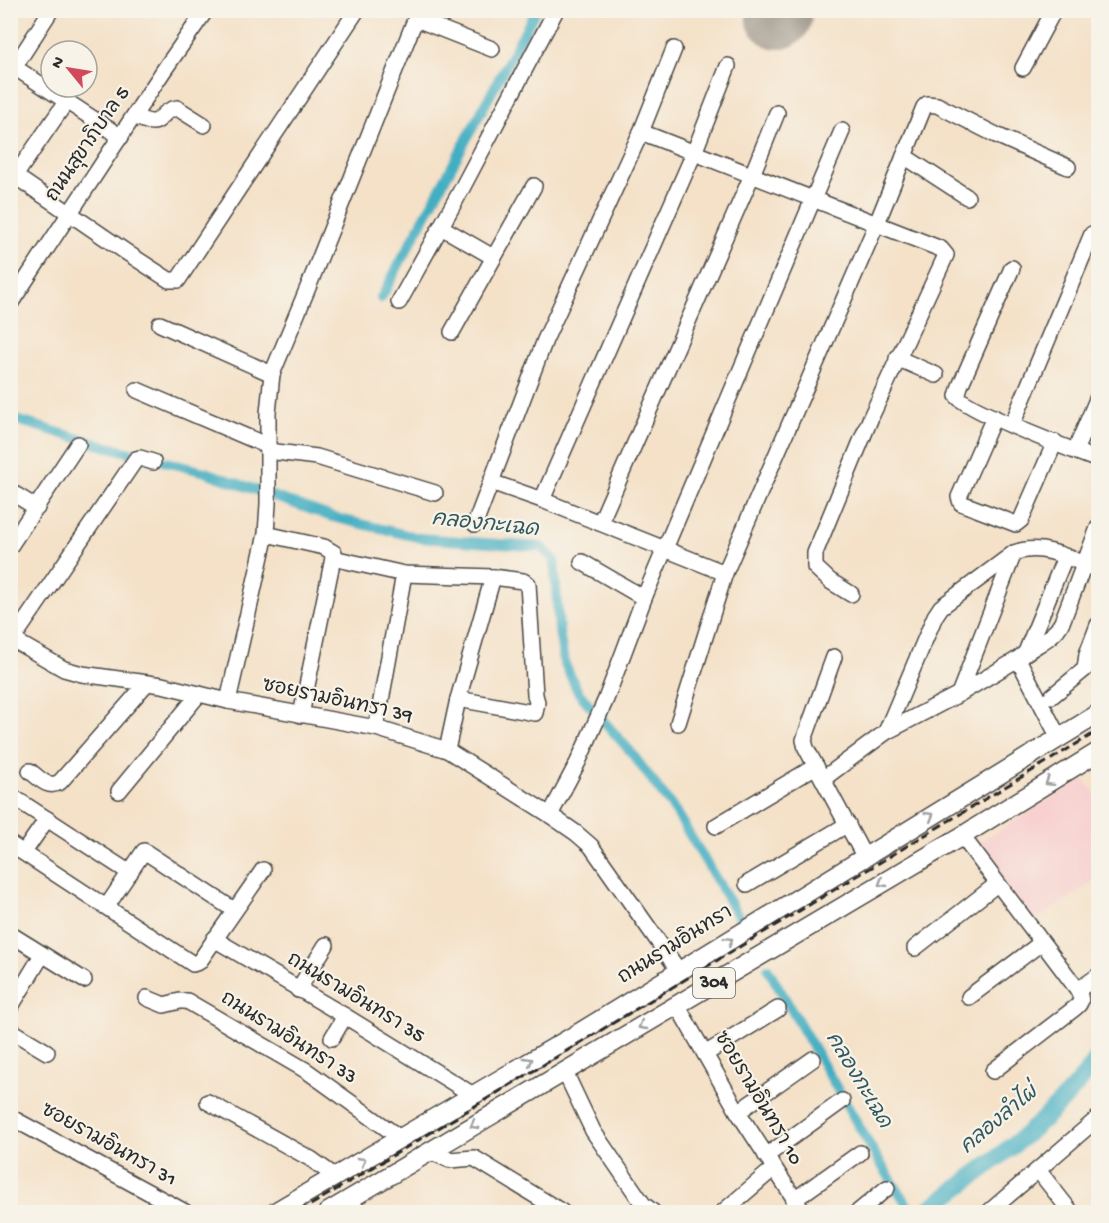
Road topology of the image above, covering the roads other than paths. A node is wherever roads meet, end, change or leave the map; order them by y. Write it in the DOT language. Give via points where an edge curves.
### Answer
graph roads {
  1 [pos="51,10"];
  2 [pos="206,10"];
  3 [pos="357,10"];
  4 [pos="556,10"];
  5 [pos="1054,10"];
  6 [pos="417,15"];
  7 [pos="492,49"];
  8 [pos="674,49"];
  9 [pos="728,66"];
  10 [pos="1023,68"];
  11 [pos="12,70"];
  12 [pos="66,102"];
  13 [pos="777,113"];
  14 [pos="134,116"];
  15 [pos="204,125"];
  16 [pos="842,131"];
  17 [pos="640,132"];
  18 [pos="120,137"];
  19 [pos="694,153"];
  20 [pos="904,156"];
  21 [pos="1068,167"];
  22 [pos="13,173"];
  23 [pos="752,176"];
  24 [pos="534,186"];
  25 [pos="967,197"];
  26 [pos="814,200"];
  27 [pos="68,214"];
  28 [pos="877,223"];
  29 [pos="441,226"];
  30 [pos="1092,234"];
  31 [pos="493,258"];
  32 [pos="1012,268"];
  33 [pos="399,302"];
  34 [pos="10,304"];
  35 [pos="160,324"];
  36 [pos="452,332"];
  37 [pos="897,358"];
  38 [pos="272,374"];
  39 [pos="936,375"];
  40 [pos="137,390"];
  41 [pos="1098,397"];
  42 [pos="994,417"];
  43 [pos="1012,425"];
  44 [pos="1055,442"];
  45 [pos="78,444"];
  46 [pos="268,448"];
  47 [pos="1075,451"];
  48 [pos="1098,460"];
  49 [pos="153,462"];
  50 [pos="491,482"];
  51 [pos="11,492"];
  52 [pos="435,493"];
  53 [pos="542,500"];
  54 [pos="37,508"];
  55 [pos="600,523"];
  56 [pos="475,524"];
  57 [pos="1098,528"];
  58 [pos="266,534"];
  59 [pos="10,546"];
  60 [pos="665,548"];
  61 [pos="1014,553"];
  62 [pos="1065,557"];
  63 [pos="333,558"];
  64 [pos="582,562"];
  65 [pos="1091,567"];
  66 [pos="725,573"];
  67 [pos="404,574"];
  68 [pos="493,577"];
  69 [pos="851,594"];
  70 [pos="644,598"];
  71 [pos="1098,625"];
  72 [pos="12,638"];
  73 [pos="1022,655"];
  74 [pos="834,657"];
  75 [pos="146,684"];
  76 [pos="199,694"];
  77 [pos="959,694"];
  78 [pos="1052,696"];
  79 [pos="458,699"];
  80 [pos="228,701"];
  81 [pos="1098,714"];
  82 [pos="301,715"];
  83 [pos="678,723"];
  84 [pos="376,728"];
  85 [pos="886,732"];
  86 [pos="1059,738"];
  87 [pos="447,750"];
  88 [pos="1098,752"];
  89 [pos="30,771"];
  90 [pos="819,773"];
  91 [pos="119,791"];
  92 [pos="10,795"];
  93 [pos="550,815"];
  94 [pos="47,819"];
  95 [pos="848,824"];
  96 [pos="716,826"];
  97 [pos="962,836"];
  98 [pos="10,843"];
  99 [pos="24,852"];
  100 [pos="864,856"];
  101 [pos="263,870"];
  102 [pos="130,873"];
  103 [pos="747,884"];
  104 [pos="997,884"];
  105 [pos="107,906"];
  106 [pos="234,910"];
  107 [pos="10,934"];
  108 [pos="214,939"];
  109 [pos="1041,943"];
  110 [pos="326,945"];
  111 [pos="915,948"];
  112 [pos="42,955"];
  113 [pos="679,971"];
  114 [pos="1098,976"];
  115 [pos="84,980"];
  116 [pos="298,990"];
  117 [pos="1078,990"];
  118 [pos="969,997"];
  119 [pos="147,998"];
  120 [pos="677,1005"];
  121 [pos="10,1008"];
  122 [pos="778,1009"];
  123 [pos="345,1016"];
  124 [pos="10,1030"];
  125 [pos="332,1038"];
  126 [pos="47,1052"];
  127 [pos="705,1054"];
  128 [pos="813,1059"];
  129 [pos="993,1071"];
  130 [pos="565,1072"];
  131 [pos="473,1095"];
  132 [pos="842,1101"];
  133 [pos="208,1102"];
  134 [pos="738,1112"];
  135 [pos="10,1117"];
  136 [pos="1098,1118"];
  137 [pos="400,1138"];
  138 [pos="429,1151"];
  139 [pos="860,1153"];
  140 [pos="770,1162"];
  141 [pos="1038,1170"];
  142 [pos="336,1177"];
  143 [pos="887,1188"];
  144 [pos="794,1200"];
  145 [pos="353,1206"];
  146 [pos="185,1212"];
  147 [pos="275,1212"];
  148 [pos="328,1212"];
  149 [pos="562,1212"];
  150 [pos="652,1212"];
  151 [pos="723,1212"];
  152 [pos="803,1212"];
  153 [pos="858,1212"];
  154 [pos="989,1212"];
  155 [pos="1071,1212"];
  1 -- 11 [label="street"];
  2 -- 14 [label="street, ถนนสุขาภิบาล 5"];
  3 -- 27 [label="street" via="177,279 169,279"];
  4 -- 29 [label="street"];
  5 -- 10 [label="street"];
  6 -- 7 [label="street"];
  6 -- 38 [label="street"];
  8 -- 17 [label="street"];
  9 -- 19 [label="street"];
  11 -- 12 [label="street"];
  12 -- 18 [label="street"];
  12 -- 22 [label="street"];
  13 -- 23 [label="street"];
  14 -- 15 [label="street" via="154,123 177,108"];
  14 -- 18 [label="street, ถนนสุขาภิบาล 5"];
  16 -- 26 [label="street"];
  17 -- 19 [label="street"];
  17 -- 50 [label="street" via="545,340"];
  18 -- 27 [label="street, ถนนสุขาภิบาล 5"];
  19 -- 23 [label="street"];
  19 -- 53 [label="street"];
  20 -- 21 [label="street" via="924,107 931,104"];
  20 -- 25 [label="street"];
  20 -- 28 [label="street"];
  22 -- 27 [label="street"];
  23 -- 26 [label="street"];
  23 -- 55 [label="street"];
  24 -- 31 [label="street"];
  26 -- 28 [label="street"];
  26 -- 60 [label="street"];
  27 -- 34 [label="street, ถนนสุขาภิบาล 5"];
  28 -- 37 [label="street" via="941,249 946,255"];
  28 -- 66 [label="street"];
  29 -- 31 [label="street"];
  29 -- 33 [label="street"];
  30 -- 43 [label="street"];
  31 -- 36 [label="street"];
  32 -- 42 [label="street" via="958,392 959,399"];
  35 -- 38 [label="street"];
  37 -- 39 [label="street"];
  37 -- 69 [label="street" via="814,561 820,573"];
  38 -- 46 [label="street"];
  40 -- 46 [label="street"];
  41 -- 47 [label="street"];
  42 -- 43 [label="street"];
  42 -- 44 [label="street" via="958,497 961,503 1016,524"];
  43 -- 44 [label="street"];
  44 -- 47 [label="street"];
  45 -- 54 [label="street"];
  46 -- 52 [label="street" via="317,457"];
  46 -- 58 [label="street"];
  47 -- 48 [label="street"];
  49 -- 72 [label="street" via="136,459"];
  50 -- 53 [label="street"];
  50 -- 56 [label="street"];
  51 -- 54 [label="street"];
  53 -- 55 [label="street"];
  54 -- 59 [label="street"];
  55 -- 60 [label="street"];
  57 -- 65 [label="street"];
  58 -- 63 [label="street" via="324,547 334,553"];
  58 -- 80 [label="street"];
  60 -- 66 [label="street"];
  60 -- 70 [label="street"];
  61 -- 62 [label="street" via="1043,549"];
  61 -- 77 [label="street"];
  61 -- 85 [label="street" via="938,610"];
  62 -- 65 [label="street"];
  62 -- 73 [label="street"];
  63 -- 67 [label="street"];
  63 -- 82 [label="street"];
  64 -- 70 [label="street"];
  65 -- 73 [label="street" via="1058,630"];
  66 -- 83 [label="street"];
  67 -- 68 [label="street"];
  67 -- 84 [label="street"];
  68 -- 79 [label="street"];
  68 -- 79 [label="street" via="523,581 529,588 535,713"];
  70 -- 93 [label="street" via="606,699"];
  71 -- 78 [label="street" via="1085,669"];
  72 -- 75 [label="street, ซอยรามอินทรา 39" via="64,669"];
  73 -- 77 [label="street"];
  73 -- 86 [label="street"];
  74 -- 90 [label="street" via="804,740"];
  75 -- 76 [label="street, ซอยรามอินทรา 39"];
  75 -- 89 [label="street" via="60,782 48,785"];
  76 -- 80 [label="street, ซอยรามอินทรา 39"];
  76 -- 91 [label="street"];
  77 -- 85 [label="street"];
  79 -- 87 [label="street"];
  80 -- 82 [label="street, ซอยรามอินทรา 39"];
  81 -- 86 [label="main road, ถนนรามอินทรา / 304"];
  82 -- 84 [label="street, ซอยรามอินทรา 39"];
  84 -- 87 [label="street, ซอยรามอินทรา 39"];
  85 -- 90 [label="street"];
  100 -- 86 [label="main road, ถนนรามอินทรา / 304, one-way"];
  87 -- 93 [label="street, ซอยรามอินทรา 39"];
  88 -- 97 [label="main road, 304, one-way"];
  90 -- 95 [label="street"];
  90 -- 96 [label="street"];
  92 -- 94 [label="street"];
  93 -- 113 [label="street, ซอยรามอินทรา 39" via="591,846"];
  94 -- 99 [label="street"];
  94 -- 102 [label="street"];
  95 -- 100 [label="street"];
  95 -- 103 [label="street"];
  97 -- 104 [label="street"];
  97 -- 120 [label="main road, 304, one-way"];
  98 -- 99 [label="street"];
  99 -- 105 [label="street"];
  113 -- 100 [label="main road, ถนนรามอินทรา / 304, one-way"];
  101 -- 106 [label="street"];
  102 -- 105 [label="street"];
  102 -- 106 [label="street" via="144,851"];
  104 -- 109 [label="street"];
  104 -- 111 [label="street"];
  105 -- 108 [label="street" via="193,964 199,962"];
  106 -- 108 [label="street"];
  107 -- 112 [label="street"];
  108 -- 116 [label="street, ถนนรามอินทรา 35"];
  109 -- 117 [label="street"];
  109 -- 118 [label="street"];
  110 -- 116 [label="street"];
  112 -- 115 [label="street"];
  112 -- 121 [label="street"];
  131 -- 113 [label="main road, ถนนรามอินทรา / 304, one-way"];
  114 -- 117 [label="street"];
  116 -- 123 [label="street, ถนนรามอินทรา 35"];
  117 -- 129 [label="street" via="1080,1004"];
  119 -- 137 [label="street, ถนนรามอินทรา 33" via="164,1005 187,1001 307,1071"];
  120 -- 127 [label="street, ซอยรามอินทรา 10"];
  120 -- 130 [label="main road, 304, one-way"];
  122 -- 127 [label="street"];
  123 -- 125 [label="street"];
  123 -- 131 [label="street, ถนนรามอินทรา 35"];
  124 -- 126 [label="street"];
  127 -- 134 [label="street, ซอยรามอินทรา 10"];
  128 -- 134 [label="street"];
  130 -- 138 [label="main road, 304, one-way"];
  130 -- 150 [label="street" via="593,1131"];
  131 -- 137 [label="main road, ถนนรามอินทรา / 304"];
  132 -- 140 [label="street"];
  133 -- 142 [label="street" via="311,1158"];
  134 -- 140 [label="street, ซอยรามอินทรา 10"];
  135 -- 146 [label="street, ซอยรามอินทรา 31"];
  136 -- 141 [label="street"];
  142 -- 137 [label="main road, ถนนรามอินทรา / 304, one-way"];
  138 -- 145 [label="main road, 304"];
  138 -- 149 [label="street" via="450,1160 474,1158"];
  139 -- 144 [label="street"];
  140 -- 144 [label="street, ซอยรามอินทรา 10"];
  140 -- 151 [label="street"];
  141 -- 154 [label="street"];
  141 -- 155 [label="street"];
  142 -- 147 [label="main road, ถนนรามอินทรา / 304"];
  143 -- 153 [label="street"];
  144 -- 152 [label="street, ซอยรามอินทรา 10"];
  145 -- 148 [label="main road, 304"];
}
